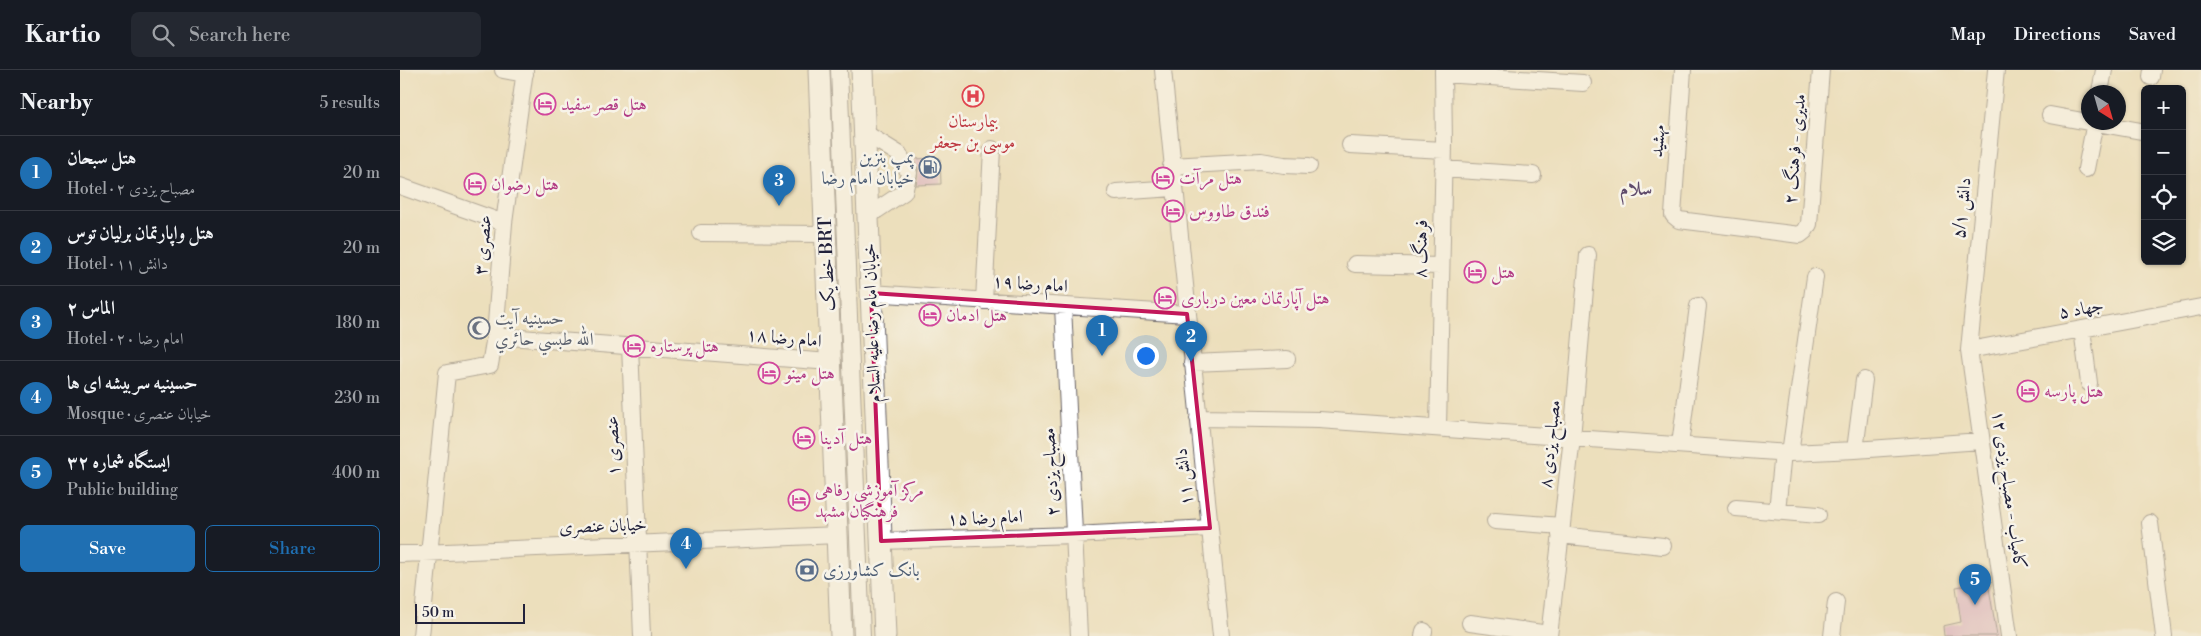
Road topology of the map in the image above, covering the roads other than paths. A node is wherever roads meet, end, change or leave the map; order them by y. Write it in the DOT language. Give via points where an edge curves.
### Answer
graph roads {
  1 [pos="503,70"];
  2 [pos="819,70"];
  3 [pos="840,70"];
  4 [pos="845,70"];
  5 [pos="862,70"];
  6 [pos="1163,70"];
  7 [pos="1684,70"];
  8 [pos="1821,70"];
  9 [pos="1996,70"];
  10 [pos="2104,70"];
  11 [pos="525,72"];
  12 [pos="1442,72"];
  13 [pos="1583,83"];
  14 [pos="2101,85"];
  15 [pos="2050,115"];
  16 [pos="2081,121"];
  17 [pos="2126,129"];
  18 [pos="2091,130"];
  19 [pos="2141,131"];
  20 [pos="865,133"];
  21 [pos="1350,145"];
  22 [pos="992,148"];
  23 [pos="1444,150"];
  24 [pos="1172,166"];
  25 [pos="1309,166"];
  26 [pos="1443,169"];
  27 [pos="2086,169"];
  28 [pos="1532,175"];
  29 [pos="400,186"];
  30 [pos="1174,188"];
  31 [pos="1116,192"];
  32 [pos="868,216"];
  33 [pos="504,223"];
  34 [pos="1806,230"];
  35 [pos="701,233"];
  36 [pos="825,234"];
  37 [pos="1588,256"];
  38 [pos="1355,264"];
  39 [pos="1441,266"];
  40 [pos="1815,277"];
  41 [pos="871,293"];
  42 [pos="984,301"];
  43 [pos="1063,306"];
  44 [pos="1698,306"];
  45 [pos="2201,307"];
  46 [pos="1187,314"];
  47 [pos="2082,329"];
  48 [pos="495,336"];
  49 [pos="630,346"];
  50 [pos="1969,350"];
  51 [pos="1286,358"];
  52 [pos="830,362"];
  53 [pos="1192,363"];
  54 [pos="1864,380"];
  55 [pos="2089,383"];
  56 [pos="1198,418"];
  57 [pos="1438,428"];
  58 [pos="1572,438"];
  59 [pos="1982,441"];
  60 [pos="1680,445"];
  61 [pos="1855,450"];
  62 [pos="1787,452"];
  63 [pos="1736,508"];
  64 [pos="1777,511"];
  65 [pos="1818,515"];
  66 [pos="1495,521"];
  67 [pos="2150,523"];
  68 [pos="1210,528"];
  69 [pos="1561,530"];
  70 [pos="1074,535"];
  71 [pos="838,536"];
  72 [pos="881,541"];
  73 [pos="637,544"];
  74 [pos="1663,546"];
  75 [pos="430,553"];
  76 [pos="400,554"];
  77 [pos="1836,602"];
  78 [pos="1470,623"];
  79 [pos="1549,635"];
  80 [pos="421,636"];
  81 [pos="642,636"];
  82 [pos="841,636"];
  83 [pos="862,636"];
  84 [pos="866,636"];
  85 [pos="885,636"];
  86 [pos="1079,636"];
  87 [pos="1221,636"];
  88 [pos="1832,636"];
  89 [pos="2009,636"];
  90 [pos="2164,636"];
  1 -- 11 [label="street"];
  2 -- 36 [label="main road"];
  3 -- 83 [label="street, خط یک BRT"];
  4 -- 84 [label="street, خط یک BRT"];
  5 -- 20 [label="main road, خیابان امام رضا علیه السلام"];
  6 -- 24 [label="street, دانش ۱۱"];
  7 -- 34 [label="street, مهشید" via="1673,215 1679,220 1800,235"];
  8 -- 34 [label="street, مدیری - فرهنگ ۲"];
  9 -- 50 [label="street, دانش ۵/۱"];
  10 -- 14 [label="street"];
  11 -- 33 [label="street, عنصری ۳"];
  12 -- 13 [label="street"];
  12 -- 23 [label="street, فرهنگ ۸"];
  15 -- 16 [label="street"];
  17 -- 19 [label="street"];
  18 -- 27 [label="street"];
  20 -- 32 [label="main road, خیابان امام رضا علیه السلام"];
  20 -- 32 [label="street" via="899,154 909,173 904,192"];
  21 -- 23 [label="street"];
  22 -- 42 [label="street"];
  23 -- 26 [label="street, فرهنگ ۸"];
  24 -- 25 [label="street" via="1261,161"];
  24 -- 30 [label="street, دانش ۱۱"];
  26 -- 28 [label="street"];
  26 -- 39 [label="street, فرهنگ ۸"];
  29 -- 33 [label="street"];
  30 -- 31 [label="street"];
  30 -- 46 [label="street, دانش ۱۱"];
  32 -- 41 [label="main road, خیابان امام رضا علیه السلام"];
  33 -- 48 [label="street, عنصری ۳"];
  35 -- 36 [label="street"];
  36 -- 52 [label="main road"];
  37 -- 58 [label="street, مصباح یزدی ۸"];
  38 -- 39 [label="street"];
  39 -- 57 [label="street, فرهنگ ۸"];
  40 -- 62 [label="street"];
  41 -- 42 [label="street, امام رضا ۱۹"];
  41 -- 72 [label="main road, خیابان امام رضا علیه السلام"];
  42 -- 43 [label="street, امام رضا ۱۹"];
  43 -- 46 [label="street, امام رضا ۱۹"];
  43 -- 70 [label="street, مصباح یزدی ۲"];
  44 -- 60 [label="street"];
  45 -- 47 [label="street, جهاد ۵"];
  46 -- 53 [label="street, دانش ۱۱"];
  47 -- 50 [label="street, جهاد ۵"];
  47 -- 55 [label="street"];
  48 -- 49 [label="street, امام رضا ۱۸"];
  48 -- 75 [label="street, عنصری ۳" via="490,365 447,373"];
  49 -- 52 [label="street, امام رضا ۱۸"];
  49 -- 73 [label="street, عنصری ۱"];
  50 -- 59 [label="street, کامیاب - مصباح یزدی ۱۲"];
  51 -- 53 [label="street"];
  52 -- 71 [label="main road"];
  53 -- 56 [label="street, دانش ۱۱"];
  54 -- 61 [label="street"];
  56 -- 57 [label="street" via="1319,420"];
  56 -- 68 [label="street, دانش ۱۱"];
  57 -- 58 [label="street"];
  58 -- 60 [label="street"];
  58 -- 69 [label="street, مصباح یزدی ۸"];
  59 -- 61 [label="street"];
  59 -- 89 [label="street, کامیاب - مصباح یزدی ۱۲"];
  60 -- 62 [label="street"];
  61 -- 62 [label="street"];
  62 -- 64 [label="street"];
  63 -- 64 [label="street"];
  64 -- 65 [label="street"];
  66 -- 69 [label="street"];
  67 -- 90 [label="street"];
  68 -- 70 [label="street, امام رضا ۱۵"];
  68 -- 87 [label="street, دانش ۱۱"];
  69 -- 74 [label="street"];
  69 -- 79 [label="street, مصباح یزدی ۸"];
  70 -- 72 [label="street, امام رضا ۱۵"];
  70 -- 86 [label="street, مصباح یزدی ۲"];
  71 -- 73 [label="street, خیابان عنصری"];
  71 -- 82 [label="main road"];
  72 -- 85 [label="main road, خیابان امام رضا علیه السلام"];
  73 -- 75 [label="street, خیابان عنصری"];
  73 -- 81 [label="street, عنصری ۱"];
  75 -- 76 [label="street, خیابان عنصری"];
  75 -- 80 [label="street"];
  77 -- 88 [label="street"];
  78 -- 79 [label="street"];
}
